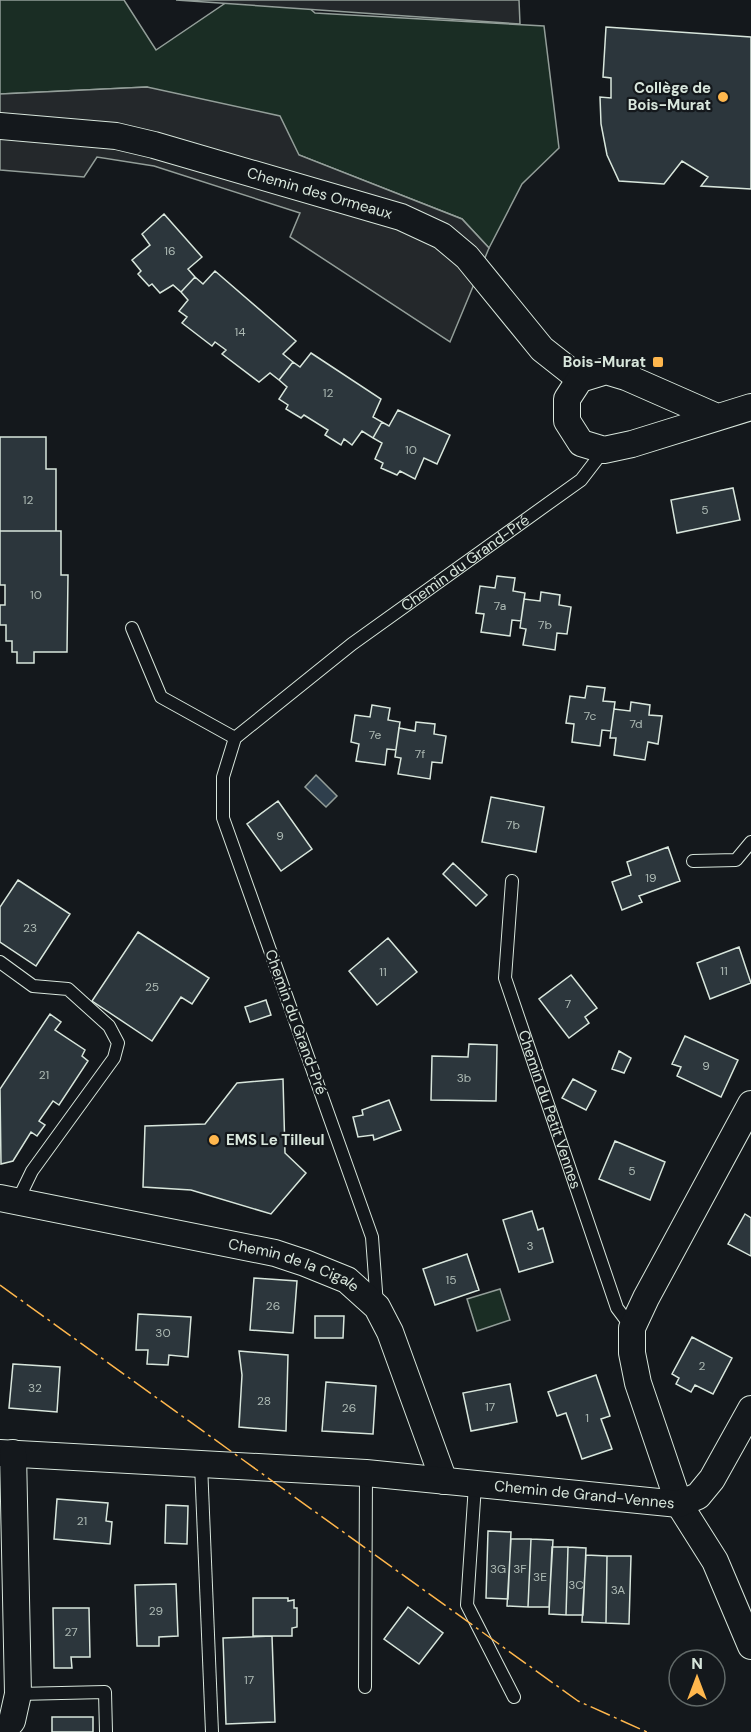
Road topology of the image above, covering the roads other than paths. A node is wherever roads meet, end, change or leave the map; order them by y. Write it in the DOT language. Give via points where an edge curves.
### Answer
graph roads {
  1 [pos="0,126"];
  2 [pos="580,379"];
  3 [pos="751,407"];
  4 [pos="717,417"];
  5 [pos="604,450"];
  6 [pos="132,628"];
  7 [pos="235,738"];
  8 [pos="751,842"];
  9 [pos="693,861"];
  10 [pos="512,881"];
  11 [pos="0,962"];
  12 [pos="751,1104"];
  13 [pos="8,1200"];
  14 [pos="377,1307"];
  15 [pos="632,1328"];
  16 [pos="751,1409"];
  17 [pos="6,1453"];
  18 [pos="201,1464"];
  19 [pos="366,1473"];
  20 [pos="444,1481"];
  21 [pos="475,1485"];
  22 [pos="679,1504"];
  23 [pos="751,1646"];
  24 [pos="365,1687"];
  25 [pos="18,1694"];
  26 [pos="514,1697"];
  27 [pos="2,1732"];
  28 [pos="106,1732"];
  29 [pos="212,1732"];
  1 -- 2 [label="street, Chemin des Ormeaux" via="125,138 401,217 442,236 467,257 542,349"];
  2 -- 4 [label="street" via="606,371"];
  2 -- 5 [label="street" via="567,399 567,421 581,443"];
  3 -- 4 [label="street"];
  4 -- 5 [label="street"];
  5 -- 7 [label="lane, Chemin du Grand-Pré" via="581,480 371,630"];
  6 -- 7 [label="lane" via="161,697"];
  7 -- 14 [label="lane, Chemin du Grand-Pré" via="223,777 223,818 372,1237"];
  8 -- 9 [label="lane" via="736,860"];
  10 -- 15 [label="lane, Chemin du Petit Vennes" via="505,978 616,1308"];
  11 -- 13 [label="lane, Chemin de la Cigale" via="33,986 68,989 109,1026 118,1043 114,1059"];
  12 -- 15 [label="street"];
  13 -- 14 [label="street, Chemin de la Cigale" via="275,1253 347,1280"];
  14 -- 20 [label="street, Chemin de la Cigale" via="390,1332"];
  15 -- 22 [label="street" via="638,1383"];
  16 -- 22 [label="street" via="712,1479 698,1496"];
  17 -- 18 [label="street, Chemin de Grand-Vennes"];
  17 -- 25 [label="street, Chemin de Grand-Vennes"];
  18 -- 19 [label="street, Chemin de Grand-Vennes"];
  18 -- 29 [label="lane"];
  19 -- 20 [label="street, Chemin de Grand-Vennes"];
  19 -- 24 [label="lane"];
  20 -- 21 [label="street, Chemin de Grand-Vennes"];
  21 -- 22 [label="street, Chemin de Grand-Vennes"];
  21 -- 26 [label="lane, Chemin de Grand-Vennes" via="467,1605"];
  22 -- 23 [label="street, Chemin de Grand-Vennes" via="715,1562"];
  25 -- 27 [label="street, Chemin de Grand-Vennes" via="12,1720"];
  25 -- 28 [label="lane" via="105,1692"];
}
